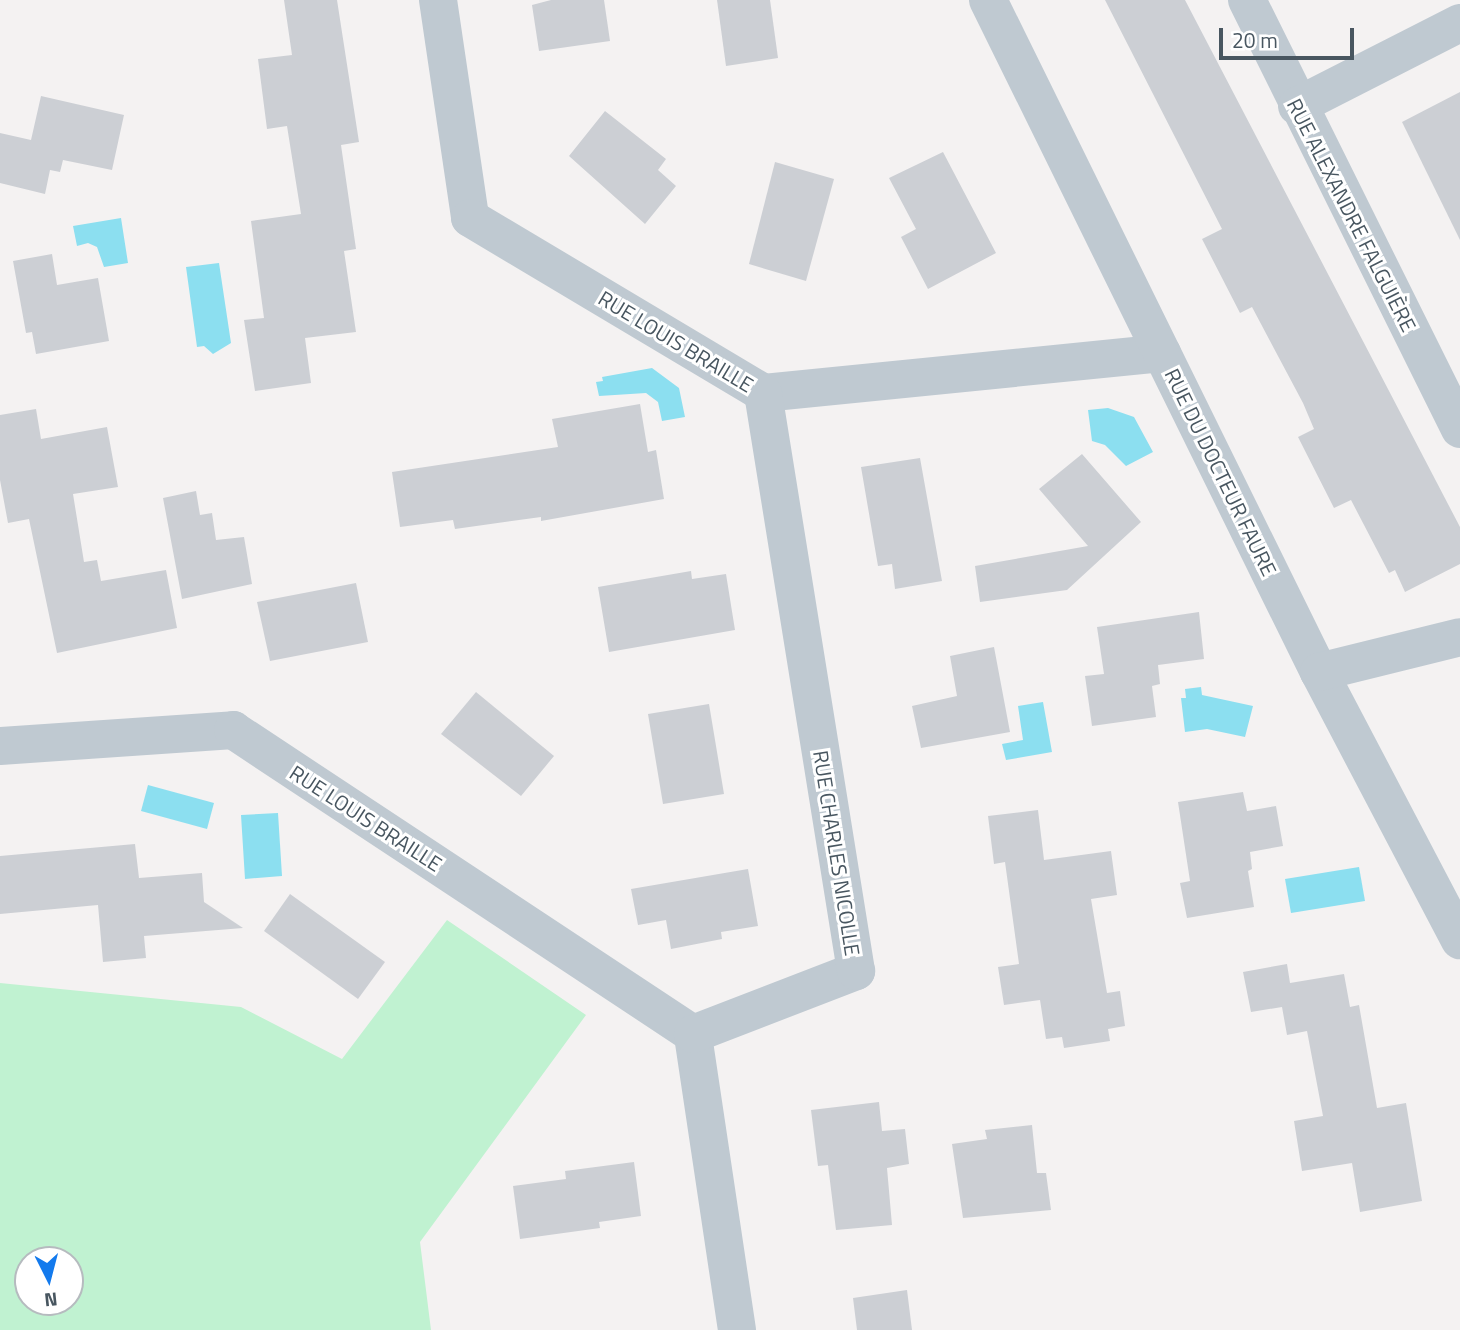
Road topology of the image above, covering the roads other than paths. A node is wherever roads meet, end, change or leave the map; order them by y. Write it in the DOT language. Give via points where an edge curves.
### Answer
graph roads {
  1 [pos="438,0"];
  2 [pos="988,0"];
  3 [pos="1247,0"];
  4 [pos="1460,23"];
  5 [pos="1297,106"];
  6 [pos="1162,353"];
  7 [pos="763,393"];
  8 [pos="1460,429"];
  9 [pos="1460,637"];
  10 [pos="1319,672"];
  11 [pos="0,746"];
  12 [pos="1460,940"];
  13 [pos="694,1034"];
  14 [pos="737,1330"];
  1 -- 7 [label="street, RUE LOUIS BRAILLE" via="470,218"];
  2 -- 6 [label="street, RUE DU DOCTEUR FAURE"];
  3 -- 5 [label="street, RUE ALEXANDRE FALGUIÈRE"];
  4 -- 5 [label="street"];
  5 -- 8 [label="street, RUE ALEXANDRE FALGUIÈRE"];
  6 -- 7 [label="street, RUE LOUIS BRAILLE"];
  6 -- 10 [label="street, RUE DU DOCTEUR FAURE"];
  7 -- 13 [label="street, RUE CHARLES NICOLLE" via="856,971"];
  9 -- 10 [label="street"];
  10 -- 12 [label="street, RUE DU DOCTEUR FAURE"];
  11 -- 13 [label="street, RUE LOUIS BRAILLE" via="233,730"];
  13 -- 14 [label="street"];
}
